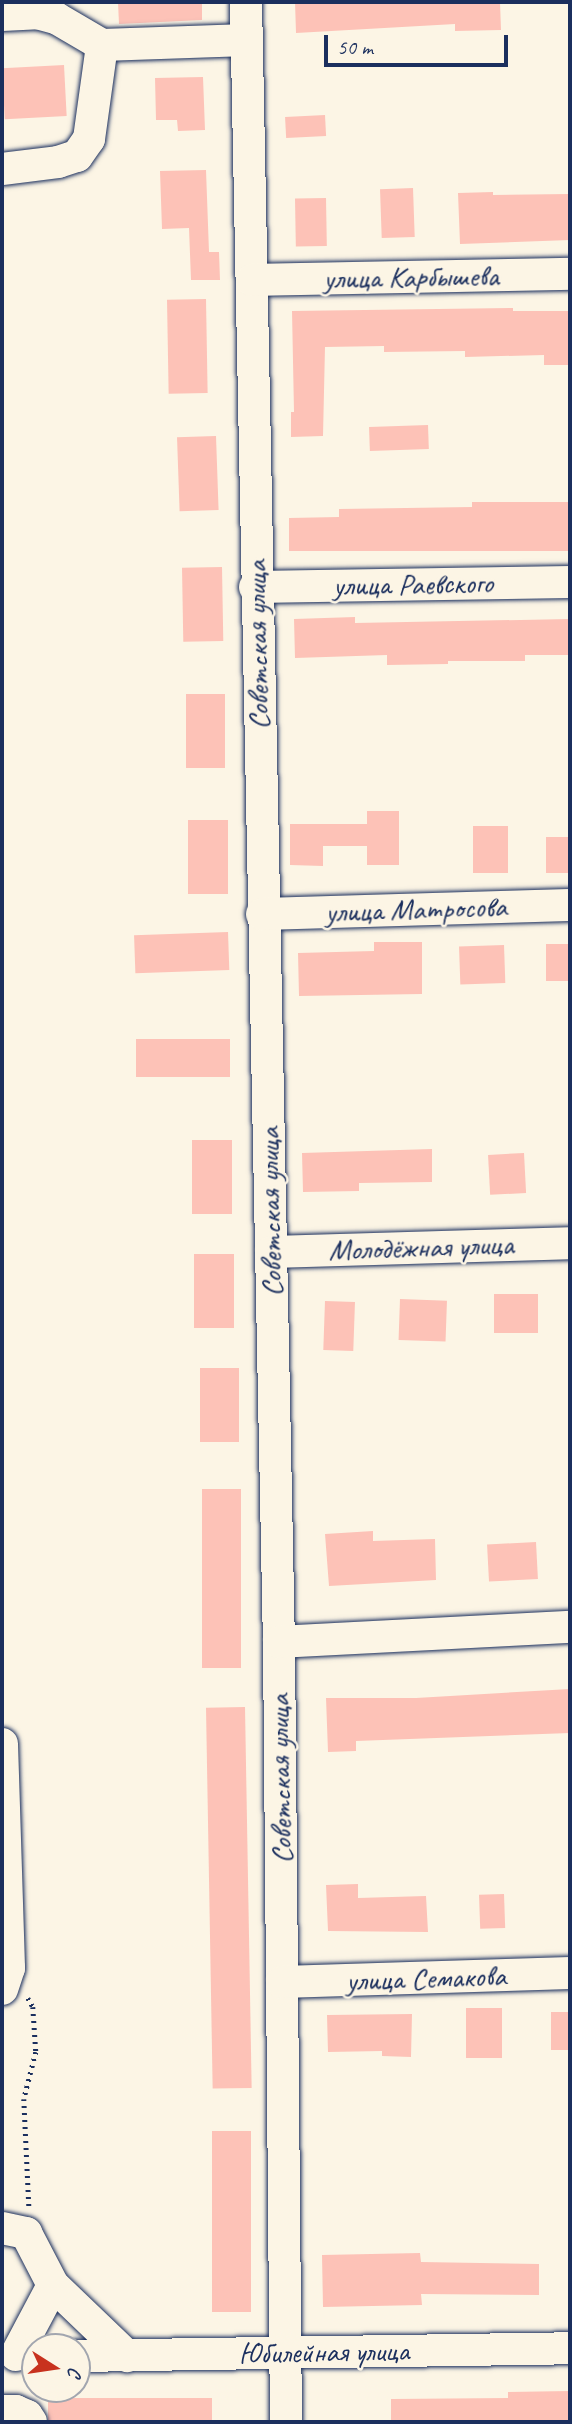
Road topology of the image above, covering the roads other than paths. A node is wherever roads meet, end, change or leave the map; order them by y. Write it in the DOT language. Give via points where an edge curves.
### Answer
graph roads {
  1 [pos="246,2"];
  2 [pos="2,15"];
  3 [pos="247,40"];
  4 [pos="102,45"];
  5 [pos="2,169"];
  6 [pos="2,182"];
  7 [pos="570,274"];
  8 [pos="252,280"];
  9 [pos="570,582"];
  10 [pos="256,587"];
  11 [pos="570,905"];
  12 [pos="262,914"];
  13 [pos="570,1243"];
  14 [pos="271,1252"];
  15 [pos="570,1628"];
  16 [pos="279,1642"];
  17 [pos="2,1744"];
  18 [pos="3,1823"];
  19 [pos="570,1973"];
  20 [pos="5,1979"];
  21 [pos="282,1982"];
  22 [pos="15,2224"];
  23 [pos="53,2285"];
  24 [pos="570,2348"];
  25 [pos="285,2353"];
  26 [pos="18,2355"];
  27 [pos="91,2356"];
  28 [pos="127,2356"];
  29 [pos="2,2411"];
  30 [pos="31,2422"];
  31 [pos="286,2422"];
  1 -- 3 [label="street, Советская улица"];
  2 -- 4 [label="street" via="37,13"];
  3 -- 4 [label="street"];
  3 -- 8 [label="street, Советская улица"];
  4 -- 5 [label="street" via="89,139 77,156"];
  5 -- 6 [label="street"];
  7 -- 8 [label="street, улица Карбышева"];
  8 -- 10 [label="street, Советская улица"];
  9 -- 10 [label="street, улица Раевского"];
  10 -- 12 [label="street, Советская улица"];
  11 -- 12 [label="street, улица Матросова"];
  12 -- 14 [label="street, Советская улица"];
  13 -- 14 [label="street, Молодёжная улица"];
  14 -- 16 [label="street, Советская улица"];
  15 -- 16 [label="street"];
  16 -- 21 [label="street, Советская улица"];
  17 -- 18 [label="street"];
  18 -- 20 [label="street"];
  19 -- 21 [label="street, улица Семакова"];
  21 -- 25 [label="street, Советская улица"];
  22 -- 23 [label="street" via="26,2233"];
  23 -- 26 [label="street"];
  23 -- 28 [label="street"];
  24 -- 25 [label="street, Юбилейная улица"];
  25 -- 28 [label="street, Юбилейная улица"];
  25 -- 31 [label="street, Советская улица"];
  27 -- 28 [label="street, Юбилейная улица"];
  29 -- 30 [label="street" via="16,2411"];
}
